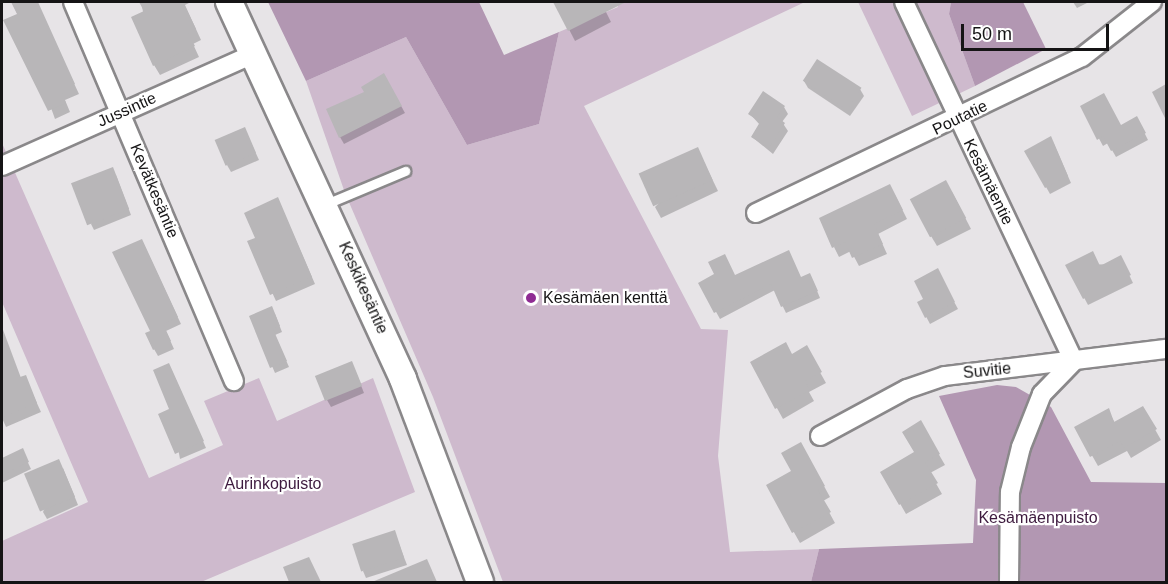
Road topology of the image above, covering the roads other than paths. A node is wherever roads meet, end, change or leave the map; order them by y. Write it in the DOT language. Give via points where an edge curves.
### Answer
graph roads {
  1 [pos="73,2"];
  2 [pos="229,2"];
  3 [pos="904,2"];
  4 [pos="1152,2"];
  5 [pos="253,54"];
  6 [pos="120,113"];
  7 [pos="958,119"];
  8 [pos="2,166"];
  9 [pos="405,171"];
  10 [pos="326,204"];
  11 [pos="756,213"];
  12 [pos="1167,349"];
  13 [pos="1074,361"];
  14 [pos="234,381"];
  15 [pos="820,436"];
  16 [pos="480,582"];
  17 [pos="1009,582"];
  1 -- 6 [label="street, Kevätkesäntie"];
  2 -- 5 [label="street, Keskikesäntie"];
  3 -- 7 [label="street, Kesämäentie"];
  4 -- 7 [label="street, Poutatie" via="1082,57"];
  5 -- 6 [label="street, Jussintie"];
  5 -- 10 [label="street, Keskikesäntie"];
  6 -- 8 [label="street, Jussintie"];
  6 -- 14 [label="street, Kevätkesäntie"];
  7 -- 11 [label="street, Poutatie"];
  7 -- 13 [label="street, Kesämäentie"];
  9 -- 10 [label="lane"];
  10 -- 16 [label="street, Keskikesäntie" via="406,387"];
  12 -- 13 [label="street, Suvitie"];
  13 -- 15 [label="street, Suvitie" via="966,372 927,381"];
  13 -- 17 [label="street" via="1042,394 1021,447 1010,492"];
}
